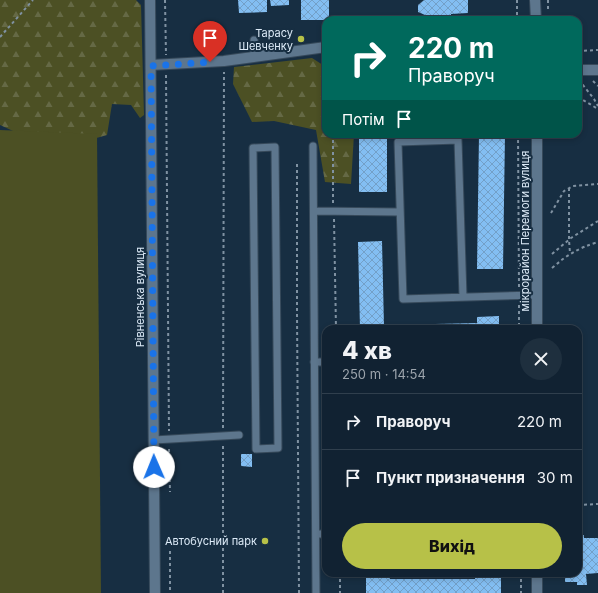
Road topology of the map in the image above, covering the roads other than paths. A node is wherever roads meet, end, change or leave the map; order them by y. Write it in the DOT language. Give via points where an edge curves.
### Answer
graph roads {
  1 [pos="150,0"];
  2 [pos="536,0"];
  3 [pos="536,16"];
  4 [pos="254,40"];
  5 [pos="322,48"];
  6 [pos="254,57"];
  7 [pos="151,66"];
  8 [pos="582,70"];
  9 [pos="598,70"];
  10 [pos="537,138"];
  11 [pos="313,146"];
  12 [pos="314,211"];
  13 [pos="400,212"];
  14 [pos="537,295"];
  15 [pos="463,297"];
  16 [pos="537,325"];
  17 [pos="314,362"];
  18 [pos="322,362"];
  19 [pos="239,435"];
  20 [pos="154,440"];
  21 [pos="278,448"];
  22 [pos="316,534"];
  23 [pos="322,534"];
  24 [pos="537,577"];
  25 [pos="154,593"];
  26 [pos="316,593"];
  27 [pos="537,593"];
  1 -- 7 [label="main road, Рівненська вулиця"];
  2 -- 3 [label="main road"];
  4 -- 6 [label="lane"];
  5 -- 6 [label="main road"];
  6 -- 7 [label="main road"];
  7 -- 20 [label="main road, Рівненська вулиця"];
  8 -- 9 [label="main road"];
  10 -- 14 [label="main road, мікрорайон Перемоги вулиця"];
  11 -- 12 [label="lane"];
  12 -- 13 [label="lane"];
  12 -- 17 [label="lane"];
  13 -- 15 [label="lane" via="402,299"];
  13 -- 15 [label="lane" via="398,142 458,140"];
  14 -- 15 [label="lane"];
  14 -- 16 [label="main road, мікрорайон Перемоги вулиця"];
  17 -- 18 [label="lane"];
  17 -- 22 [label="lane"];
  19 -- 20 [label="lane"];
  20 -- 25 [label="main road, Рівненська вулиця"];
  21 -- 21 [label="lane" via="256,448 253,148 275,148"];
  22 -- 23 [label="lane"];
  22 -- 26 [label="lane"];
  24 -- 27 [label="main road"];
}
